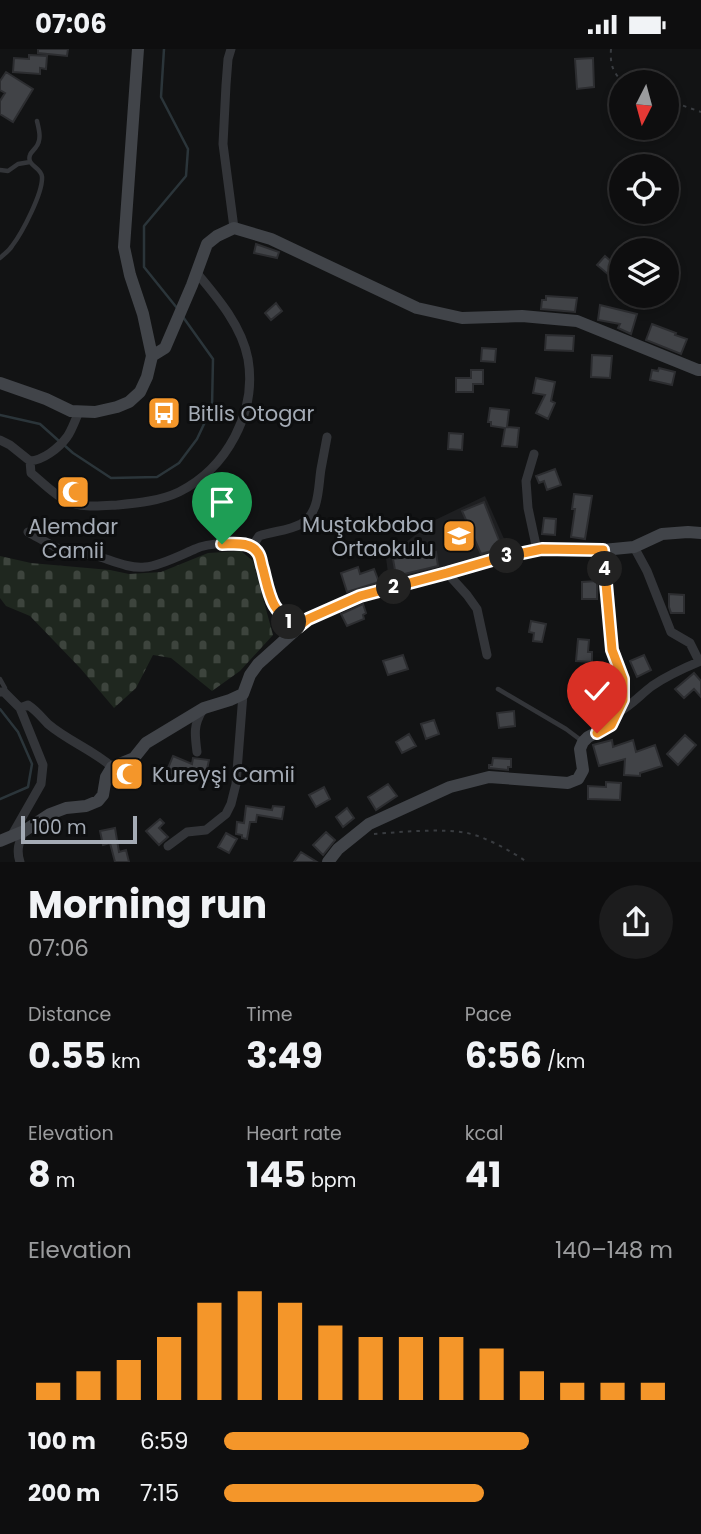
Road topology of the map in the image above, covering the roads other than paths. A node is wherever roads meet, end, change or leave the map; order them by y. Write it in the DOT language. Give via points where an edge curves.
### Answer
graph roads {
  1 [pos="138,49"];
  2 [pos="231,49"];
  3 [pos="37,121"];
  4 [pos="30,162"];
  5 [pos="0,170"];
  6 [pos="234,228"];
  7 [pos="0,258"];
  8 [pos="194,279"];
  9 [pos="152,356"];
  10 [pos="701,370"];
  11 [pos="0,383"];
  12 [pos="79,412"];
  13 [pos="327,437"];
  14 [pos="0,440"];
  15 [pos="534,454"];
  16 [pos="30,461"];
  17 [pos="28,532"];
  18 [pos="701,533"];
  19 [pos="252,547"];
  20 [pos="634,547"];
  21 [pos="537,550"];
  22 [pos="603,550"];
  23 [pos="447,573"];
  24 [pos="298,627"];
  25 [pos="487,655"];
  26 [pos="700,661"];
  27 [pos="0,679"];
  28 [pos="498,689"];
  29 [pos="2,692"];
  30 [pos="243,694"];
  31 [pos="20,708"];
  32 [pos="204,708"];
  33 [pos="617,713"];
  34 [pos="583,742"];
  35 [pos="197,752"];
  36 [pos="112,767"];
  37 [pos="24,831"];
  38 [pos="5,839"];
  39 [pos="168,846"];
  40 [pos="20,862"];
  41 [pos="328,862"];
  1 -- 9 [label="street" via="124,247"];
  2 -- 6 [label="street" via="223,144"];
  3 -- 4 [label="lane" via="40,141"];
  4 -- 5 [label="lane"];
  4 -- 7 [label="lane" via="42,175 39,197 11,248"];
  6 -- 8 [label="street" via="207,244"];
  6 -- 10 [label="street" via="271,239 417,308 462,317 577,321"];
  8 -- 9 [label="street" via="165,348"];
  8 -- 16 [label="street" via="216,296 241,334 248,358 247,408 238,433 220,459 198,481 177,493 145,502 89,506 69,502 56,493 31,473"];
  9 -- 12 [label="street" via="140,392 129,402"];
  11 -- 12 [label="street"];
  12 -- 16 [label="street" via="67,437 39,460"];
  13 -- 19 [label="street" via="310,516 289,530 259,536"];
  14 -- 16 [label="street"];
  15 -- 21 [label="street" via="526,481"];
  17 -- 19 [label="street" via="63,551 145,567 197,548"];
  18 -- 20 [label="street" via="662,534"];
  19 -- 24 [label="street" via="277,611"];
  20 -- 22 [label="street"];
  20 -- 26 [label="street" via="671,632 690,643"];
  21 -- 22 [label="street"];
  21 -- 23 [label="street"];
  22 -- 33 [label="street" via="612,650 623,679 623,700"];
  23 -- 24 [label="street" via="360,596"];
  23 -- 25 [label="street" via="477,609"];
  24 -- 30 [label="street" via="258,664"];
  26 -- 33 [label="street" via="651,687"];
  27 -- 29 [label="lane" via="5,688"];
  28 -- 34 [label="lane"];
  29 -- 31 [label="street"];
  30 -- 32 [label="street"];
  30 -- 39 [label="street" via="232,804 206,829 187,832"];
  31 -- 36 [label="street" via="28,705 38,711 48,723"];
  31 -- 38 [label="street" via="43,765 41,785"];
  32 -- 35 [label="street" via="196,722"];
  32 -- 36 [label="street" via="146,743 134,758"];
  33 -- 34 [label="street" via="611,725"];
  34 -- 41 [label="street" via="583,770 578,779 568,783 489,777 450,787 369,824"];
  36 -- 37 [label="street" via="98,801 66,807"];
  37 -- 38 [label="street"];
  37 -- 40 [label="street" via="18,844"];
}
